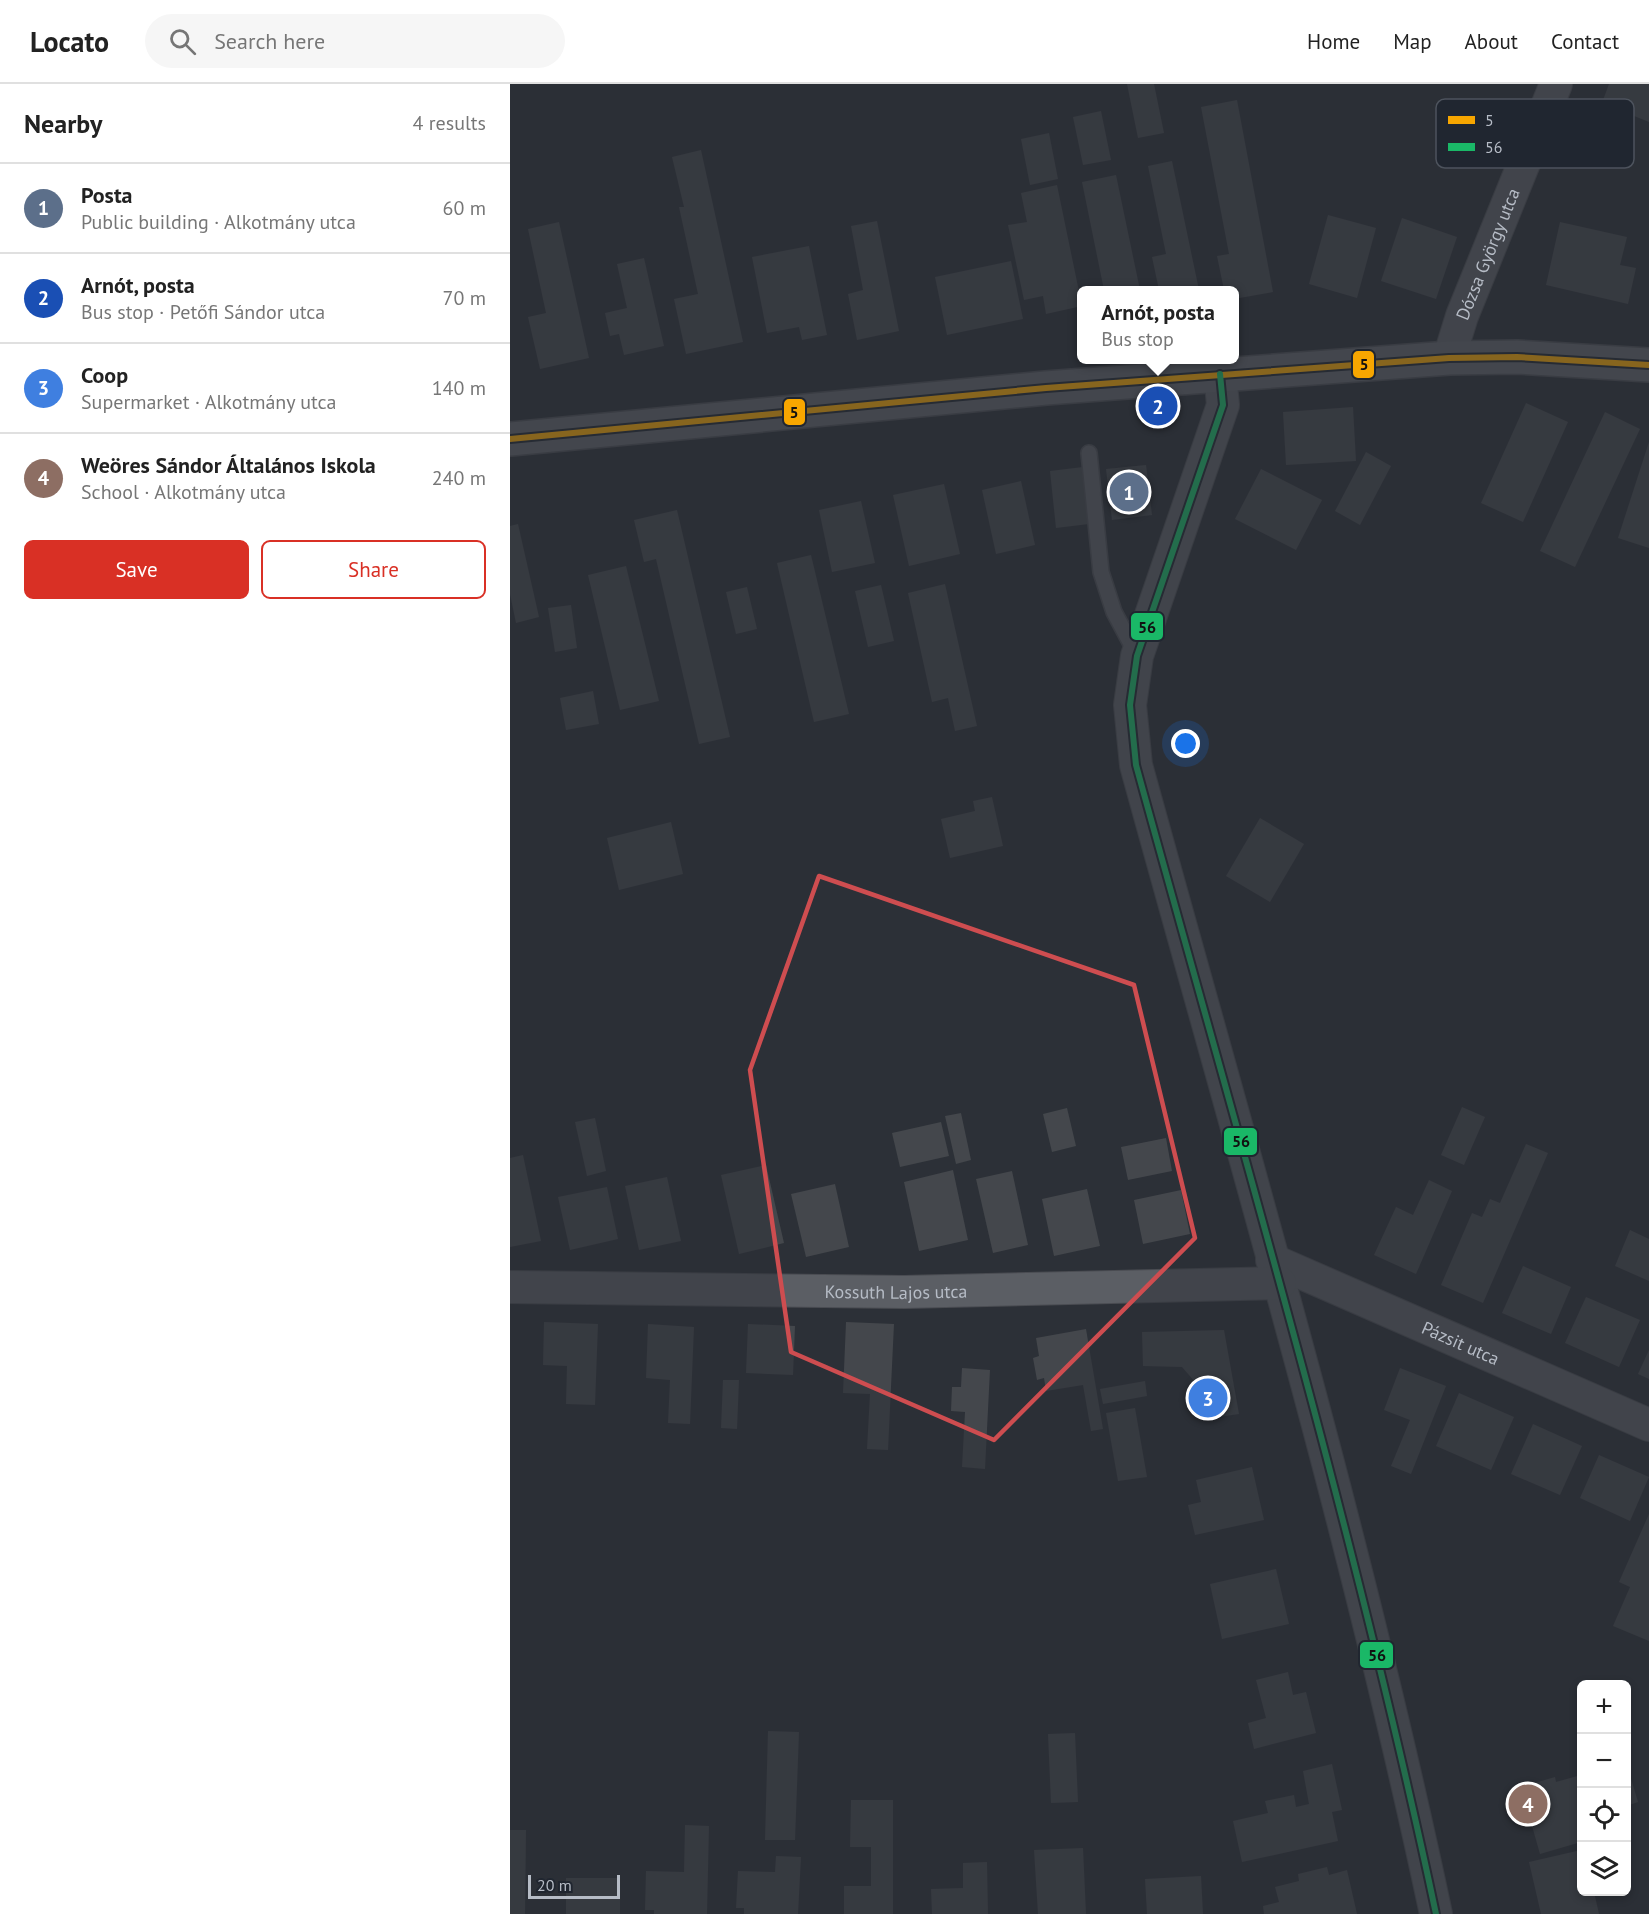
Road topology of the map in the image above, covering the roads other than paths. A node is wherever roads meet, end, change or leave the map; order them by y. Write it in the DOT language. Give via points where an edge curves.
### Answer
graph roads {
  1 [pos="1556,84"];
  2 [pos="1550,99"];
  3 [pos="1522,168"];
  4 [pos="1449,358"];
  5 [pos="1649,365"];
  6 [pos="1220,374"];
  7 [pos="510,439"];
  8 [pos="1089,453"];
  9 [pos="1137,656"];
  10 [pos="1276,1272"];
  11 [pos="510,1287"];
  12 [pos="1649,1425"];
  13 [pos="1436,1914"];
  1 -- 2 [label="street, Dózsa György utca"];
  3 -- 4 [label="street, Dózsa György utca"];
  4 -- 5 [label="main road" via="1517,357"];
  4 -- 6 [label="main road"];
  6 -- 7 [label="main road"];
  6 -- 9 [label="street" via="1223,405"];
  8 -- 9 [label="lane" via="1101,572 1114,612"];
  9 -- 10 [label="street" via="1130,705 1136,765"];
  10 -- 11 [label="street, Kossuth Lajos utca" via="904,1292"];
  10 -- 12 [label="street, Pázsit utca"];
  10 -- 13 [label="street" via="1409,1786"];
}
